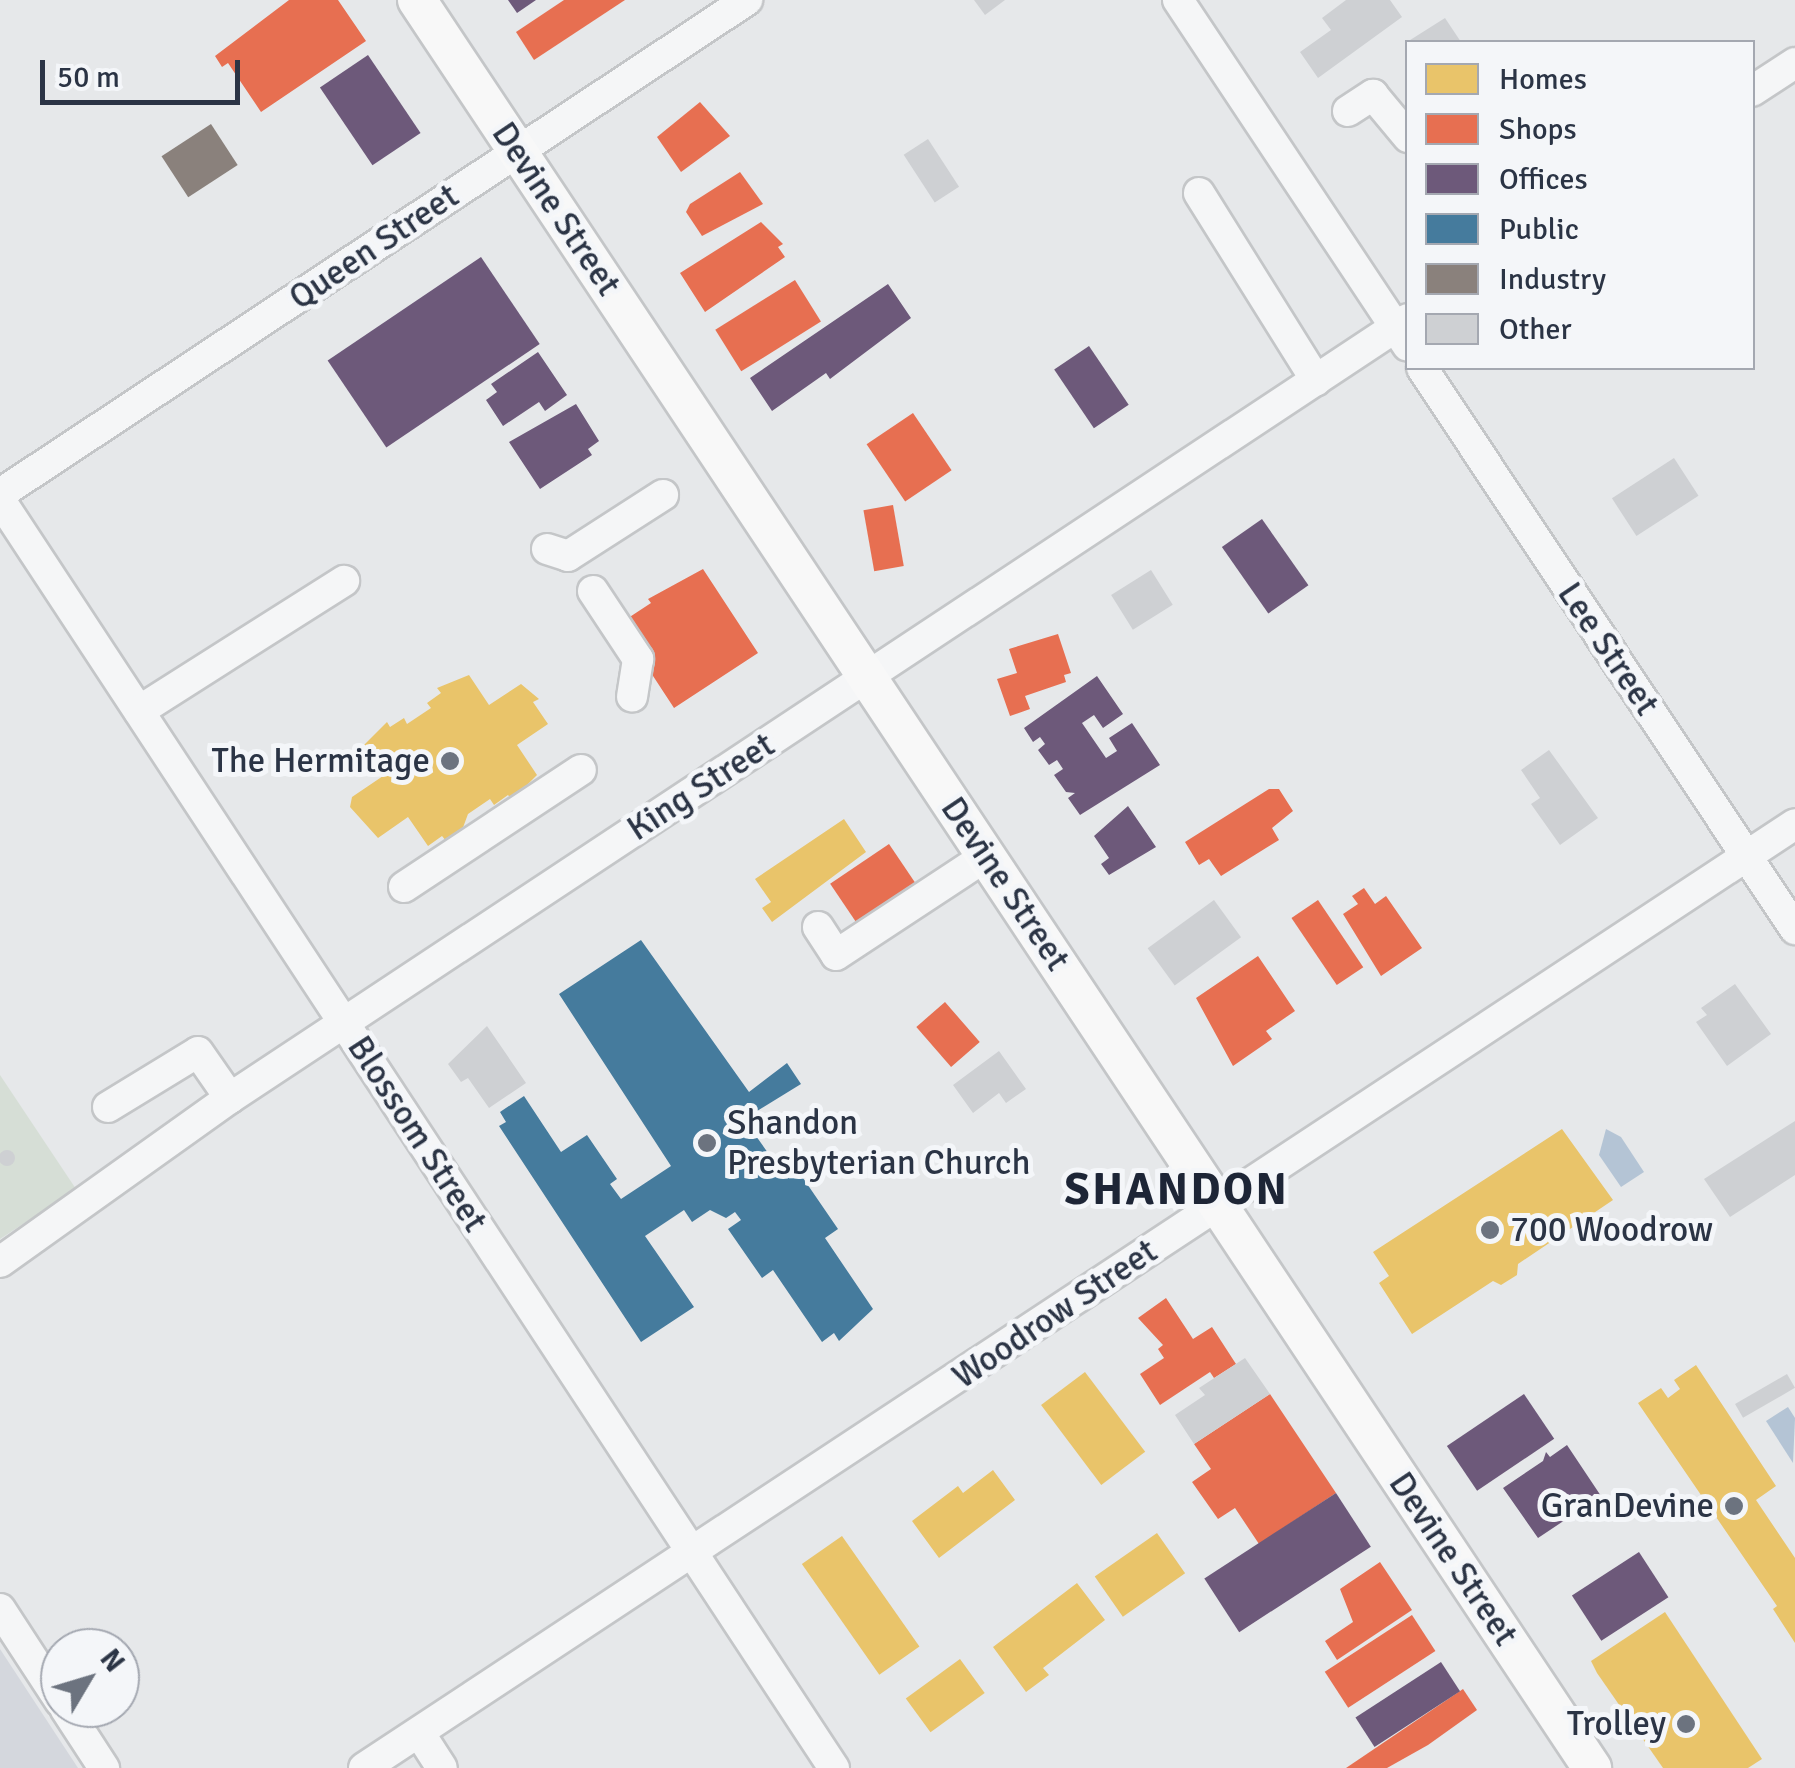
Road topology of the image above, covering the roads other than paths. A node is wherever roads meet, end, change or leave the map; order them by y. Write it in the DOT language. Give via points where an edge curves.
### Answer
graph roads {
  1 [pos="417,0"];
  2 [pos="747,0"];
  3 [pos="1178,0"];
  4 [pos="1795,63"];
  5 [pos="1755,89"];
  6 [pos="1348,111"];
  7 [pos="1405,132"];
  8 [pos="518,152"];
  9 [pos="1199,193"];
  10 [pos="1403,331"];
  11 [pos="1423,370"];
  12 [pos="1316,380"];
  13 [pos="664,495"];
  14 [pos="0,497"];
  15 [pos="548,549"];
  16 [pos="344,581"];
  17 [pos="594,591"];
  18 [pos="867,677"];
  19 [pos="632,697"];
  20 [pos="139,711"];
  21 [pos="580,770"];
  22 [pos="1795,824"];
  23 [pos="986,856"];
  24 [pos="1746,857"];
  25 [pos="404,887"];
  26 [pos="818,927"];
  27 [pos="1795,929"];
  28 [pos="344,1023"];
  29 [pos="230,1098"];
  30 [pos="108,1106"];
  31 [pos="1218,1206"];
  32 [pos="0,1262"];
  33 [pos="692,1554"];
  34 [pos="0,1609"];
  35 [pos="40,1670"];
  36 [pos="78,1728"];
  37 [pos="420,1734"];
  38 [pos="104,1768"];
  39 [pos="364,1768"];
  40 [pos="442,1768"];
  41 [pos="834,1768"];
  42 [pos="1592,1768"];
  1 -- 8 [label="main road, Devine Street"];
  2 -- 8 [label="street, Queen Street"];
  3 -- 10 [label="street"];
  4 -- 5 [label="street"];
  6 -- 7 [label="street" via="1373,95"];
  8 -- 14 [label="street, Queen Street"];
  8 -- 18 [label="main road, Devine Street"];
  9 -- 12 [label="street"];
  10 -- 12 [label="street, King Street"];
  11 -- 24 [label="street, Lee Street"];
  12 -- 18 [label="street, King Street"];
  13 -- 15 [label="street" via="568,556"];
  14 -- 20 [label="street, Blossom Street"];
  16 -- 20 [label="street"];
  17 -- 19 [label="street" via="638,659"];
  18 -- 23 [label="main road, Devine Street"];
  18 -- 28 [label="street, King Street"];
  20 -- 28 [label="street, Blossom Street"];
  21 -- 25 [label="street"];
  22 -- 24 [label="street, Woodrow Street"];
  23 -- 26 [label="street" via="836,955"];
  23 -- 31 [label="main road, Devine Street"];
  24 -- 27 [label="street, Lee Street"];
  24 -- 31 [label="street, Woodrow Street"];
  28 -- 29 [label="street, King Street"];
  28 -- 33 [label="street, Blossom Street"];
  29 -- 30 [label="street" via="198,1052"];
  29 -- 32 [label="street, King Street"];
  31 -- 33 [label="street, Woodrow Street"];
  31 -- 42 [label="main road, Devine Street"];
  33 -- 37 [label="street, Woodrow Street"];
  33 -- 41 [label="street, Blossom Street"];
  34 -- 35 [label="street"];
  36 -- 38 [label="street"];
  37 -- 39 [label="street, Woodrow Street"];
  37 -- 40 [label="street"];
}
